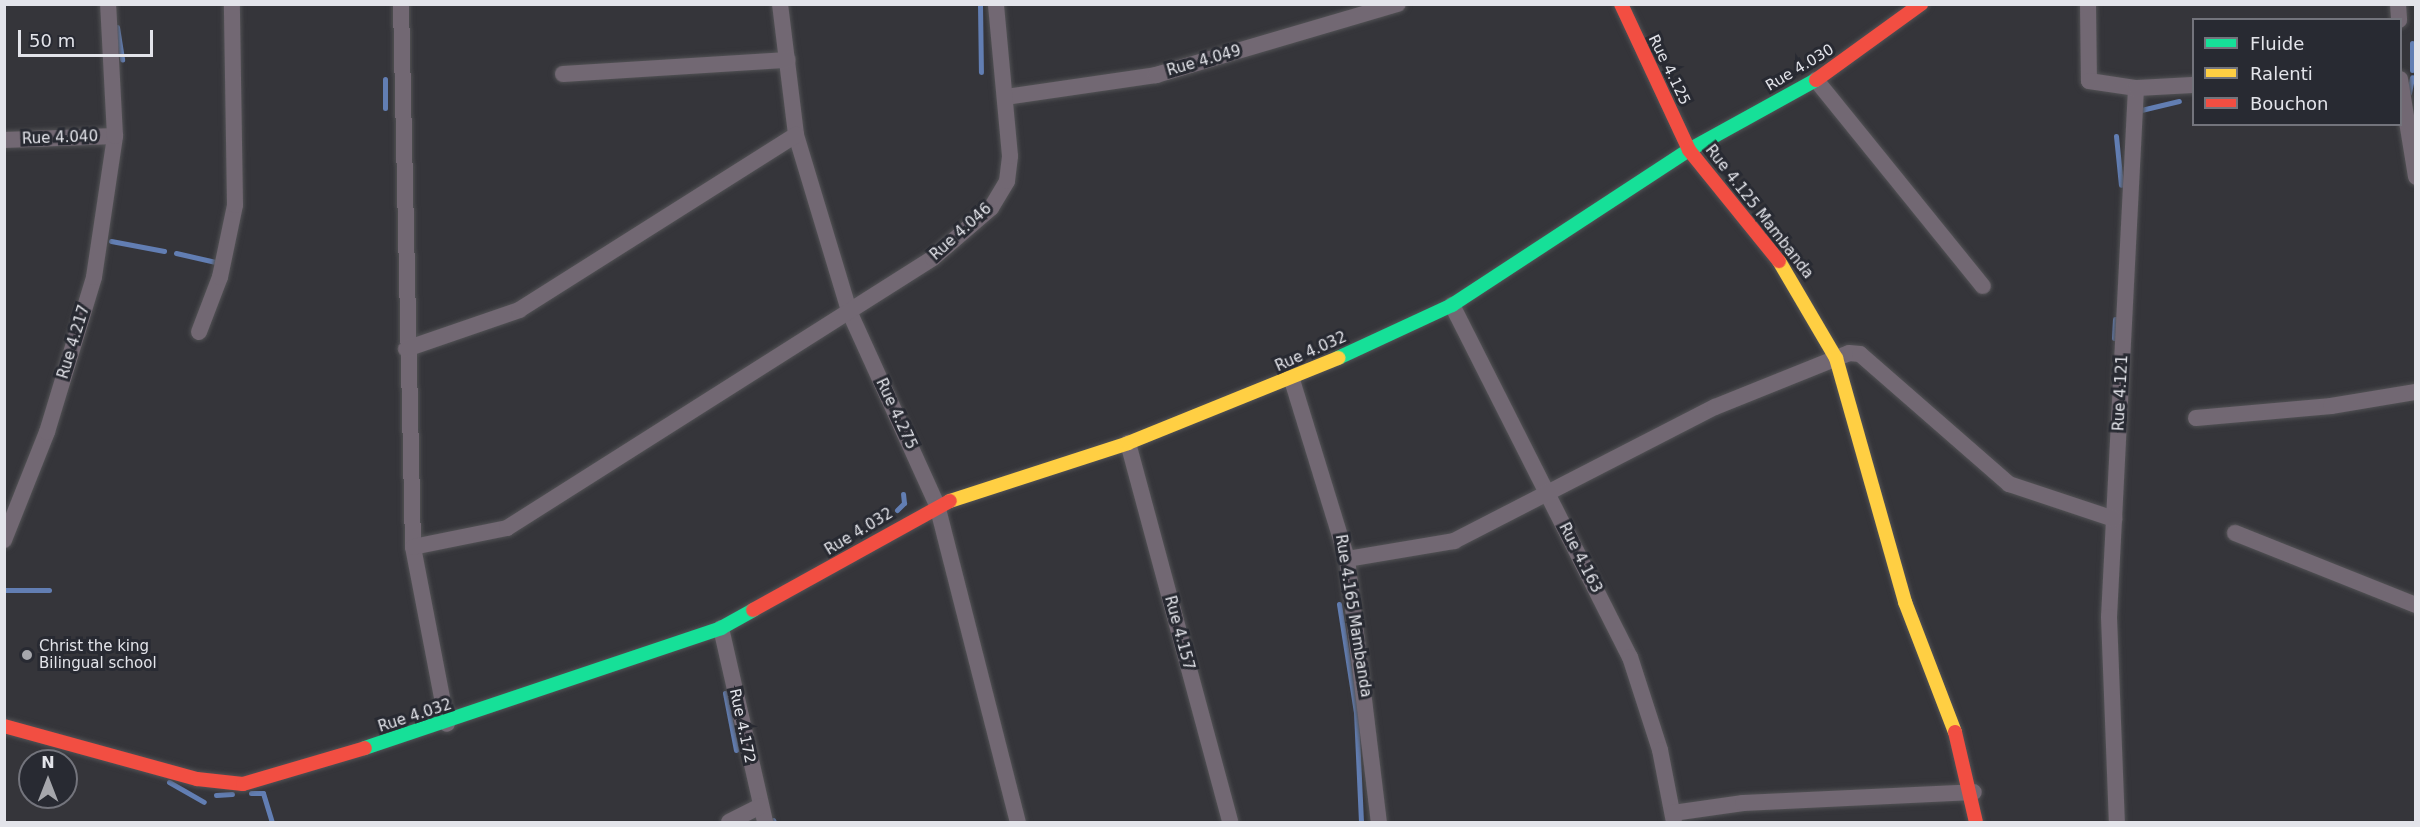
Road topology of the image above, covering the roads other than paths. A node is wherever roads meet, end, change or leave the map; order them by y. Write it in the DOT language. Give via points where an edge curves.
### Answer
graph roads {
  1 [pos="108,4"];
  2 [pos="232,4"];
  3 [pos="401,4"];
  4 [pos="780,4"];
  5 [pos="996,4"];
  6 [pos="1398,4"];
  7 [pos="1621,4"];
  8 [pos="1921,4"];
  9 [pos="2088,4"];
  10 [pos="788,60"];
  11 [pos="563,74"];
  12 [pos="1816,80"];
  13 [pos="2192,85"];
  14 [pos="2136,88"];
  15 [pos="2402,90"];
  16 [pos="1006,97"];
  17 [pos="796,135"];
  18 [pos="116,136"];
  19 [pos="4,140"];
  20 [pos="1689,150"];
  21 [pos="2415,177"];
  22 [pos="1983,286"];
  23 [pos="1452,305"];
  24 [pos="849,311"];
  25 [pos="199,332"];
  26 [pos="406,349"];
  27 [pos="1836,358"];
  28 [pos="1292,380"];
  29 [pos="2415,392"];
  30 [pos="2196,418"];
  31 [pos="1128,443"];
  32 [pos="1547,492"];
  33 [pos="937,505"];
  34 [pos="2114,519"];
  35 [pos="2235,533"];
  36 [pos="4,540"];
  37 [pos="413,547"];
  38 [pos="1347,559"];
  39 [pos="2415,605"];
  40 [pos="721,628"];
  41 [pos="447,724"];
  42 [pos="4,726"];
  43 [pos="1974,792"];
  44 [pos="760,806"];
  45 [pos="1674,818"];
  46 [pos="729,822"];
  47 [pos="765,822"];
  48 [pos="1018,822"];
  49 [pos="1230,822"];
  50 [pos="1379,822"];
  51 [pos="1976,822"];
  52 [pos="2117,822"];
  1 -- 18 [label="street, Rue 4.217"];
  2 -- 25 [label="street" via="235,205 220,277"];
  3 -- 26 [label="street"];
  4 -- 10 [label="street, Rue 4.275"];
  5 -- 16 [label="street, Rue 4.046"];
  6 -- 16 [label="street, Rue 4.049" via="1156,75"];
  7 -- 20 [label="street, Rue 4.125"];
  8 -- 12 [label="street, Rue 4.030"];
  9 -- 14 [label="street" via="2089,81"];
  10 -- 11 [label="street"];
  10 -- 17 [label="street, Rue 4.275"];
  12 -- 20 [label="street, Rue 4.030"];
  12 -- 22 [label="street"];
  13 -- 14 [label="street"];
  14 -- 34 [label="street, Rue 4.121"];
  15 -- 21 [label="street"];
  16 -- 24 [label="street, Rue 4.046" via="1007,181 991,208 933,258"];
  17 -- 24 [label="street, Rue 4.275"];
  17 -- 26 [label="street" via="519,310"];
  18 -- 19 [label="street, Rue 4.040"];
  18 -- 36 [label="street, Rue 4.217" via="94,277 47,432"];
  20 -- 23 [label="street, Rue 4.032"];
  20 -- 27 [label="street, Rue 4.125 Mambanda" via="1788,272"];
  23 -- 28 [label="street, Rue 4.032"];
  23 -- 32 [label="street, Rue 4.163"];
  24 -- 33 [label="street, Rue 4.275"];
  24 -- 37 [label="street, Rue 4.046" via="507,528"];
  26 -- 37 [label="street"];
  27 -- 32 [label="street" via="1715,407"];
  27 -- 34 [label="street" via="1860,354 2009,484"];
  27 -- 43 [label="street, Rue 4.125 Mambanda" via="1905,602"];
  28 -- 31 [label="street, Rue 4.032"];
  28 -- 38 [label="street, Rue 4.165 Mambanda"];
  29 -- 30 [label="street" via="2331,406"];
  31 -- 33 [label="street, Rue 4.032"];
  31 -- 49 [label="street, Rue 4.157"];
  32 -- 38 [label="street" via="1454,541"];
  32 -- 45 [label="street, Rue 4.163" via="1630,657 1660,750"];
  33 -- 40 [label="street, Rue 4.032"];
  33 -- 48 [label="street, Rue 4.275"];
  34 -- 52 [label="street, Rue 4.121" via="2109,617"];
  35 -- 39 [label="street"];
  37 -- 41 [label="street"];
  38 -- 50 [label="street, Rue 4.165 Mambanda"];
  40 -- 41 [label="street, Rue 4.032"];
  40 -- 44 [label="street, Rue 4.172"];
  41 -- 42 [label="street, Rue 4.032" via="227,785"];
  43 -- 45 [label="street" via="1766,801"];
  43 -- 51 [label="street, Rue 4.125 Mambanda"];
  44 -- 46 [label="street"];
  44 -- 47 [label="street, Rue 4.172"];
}
